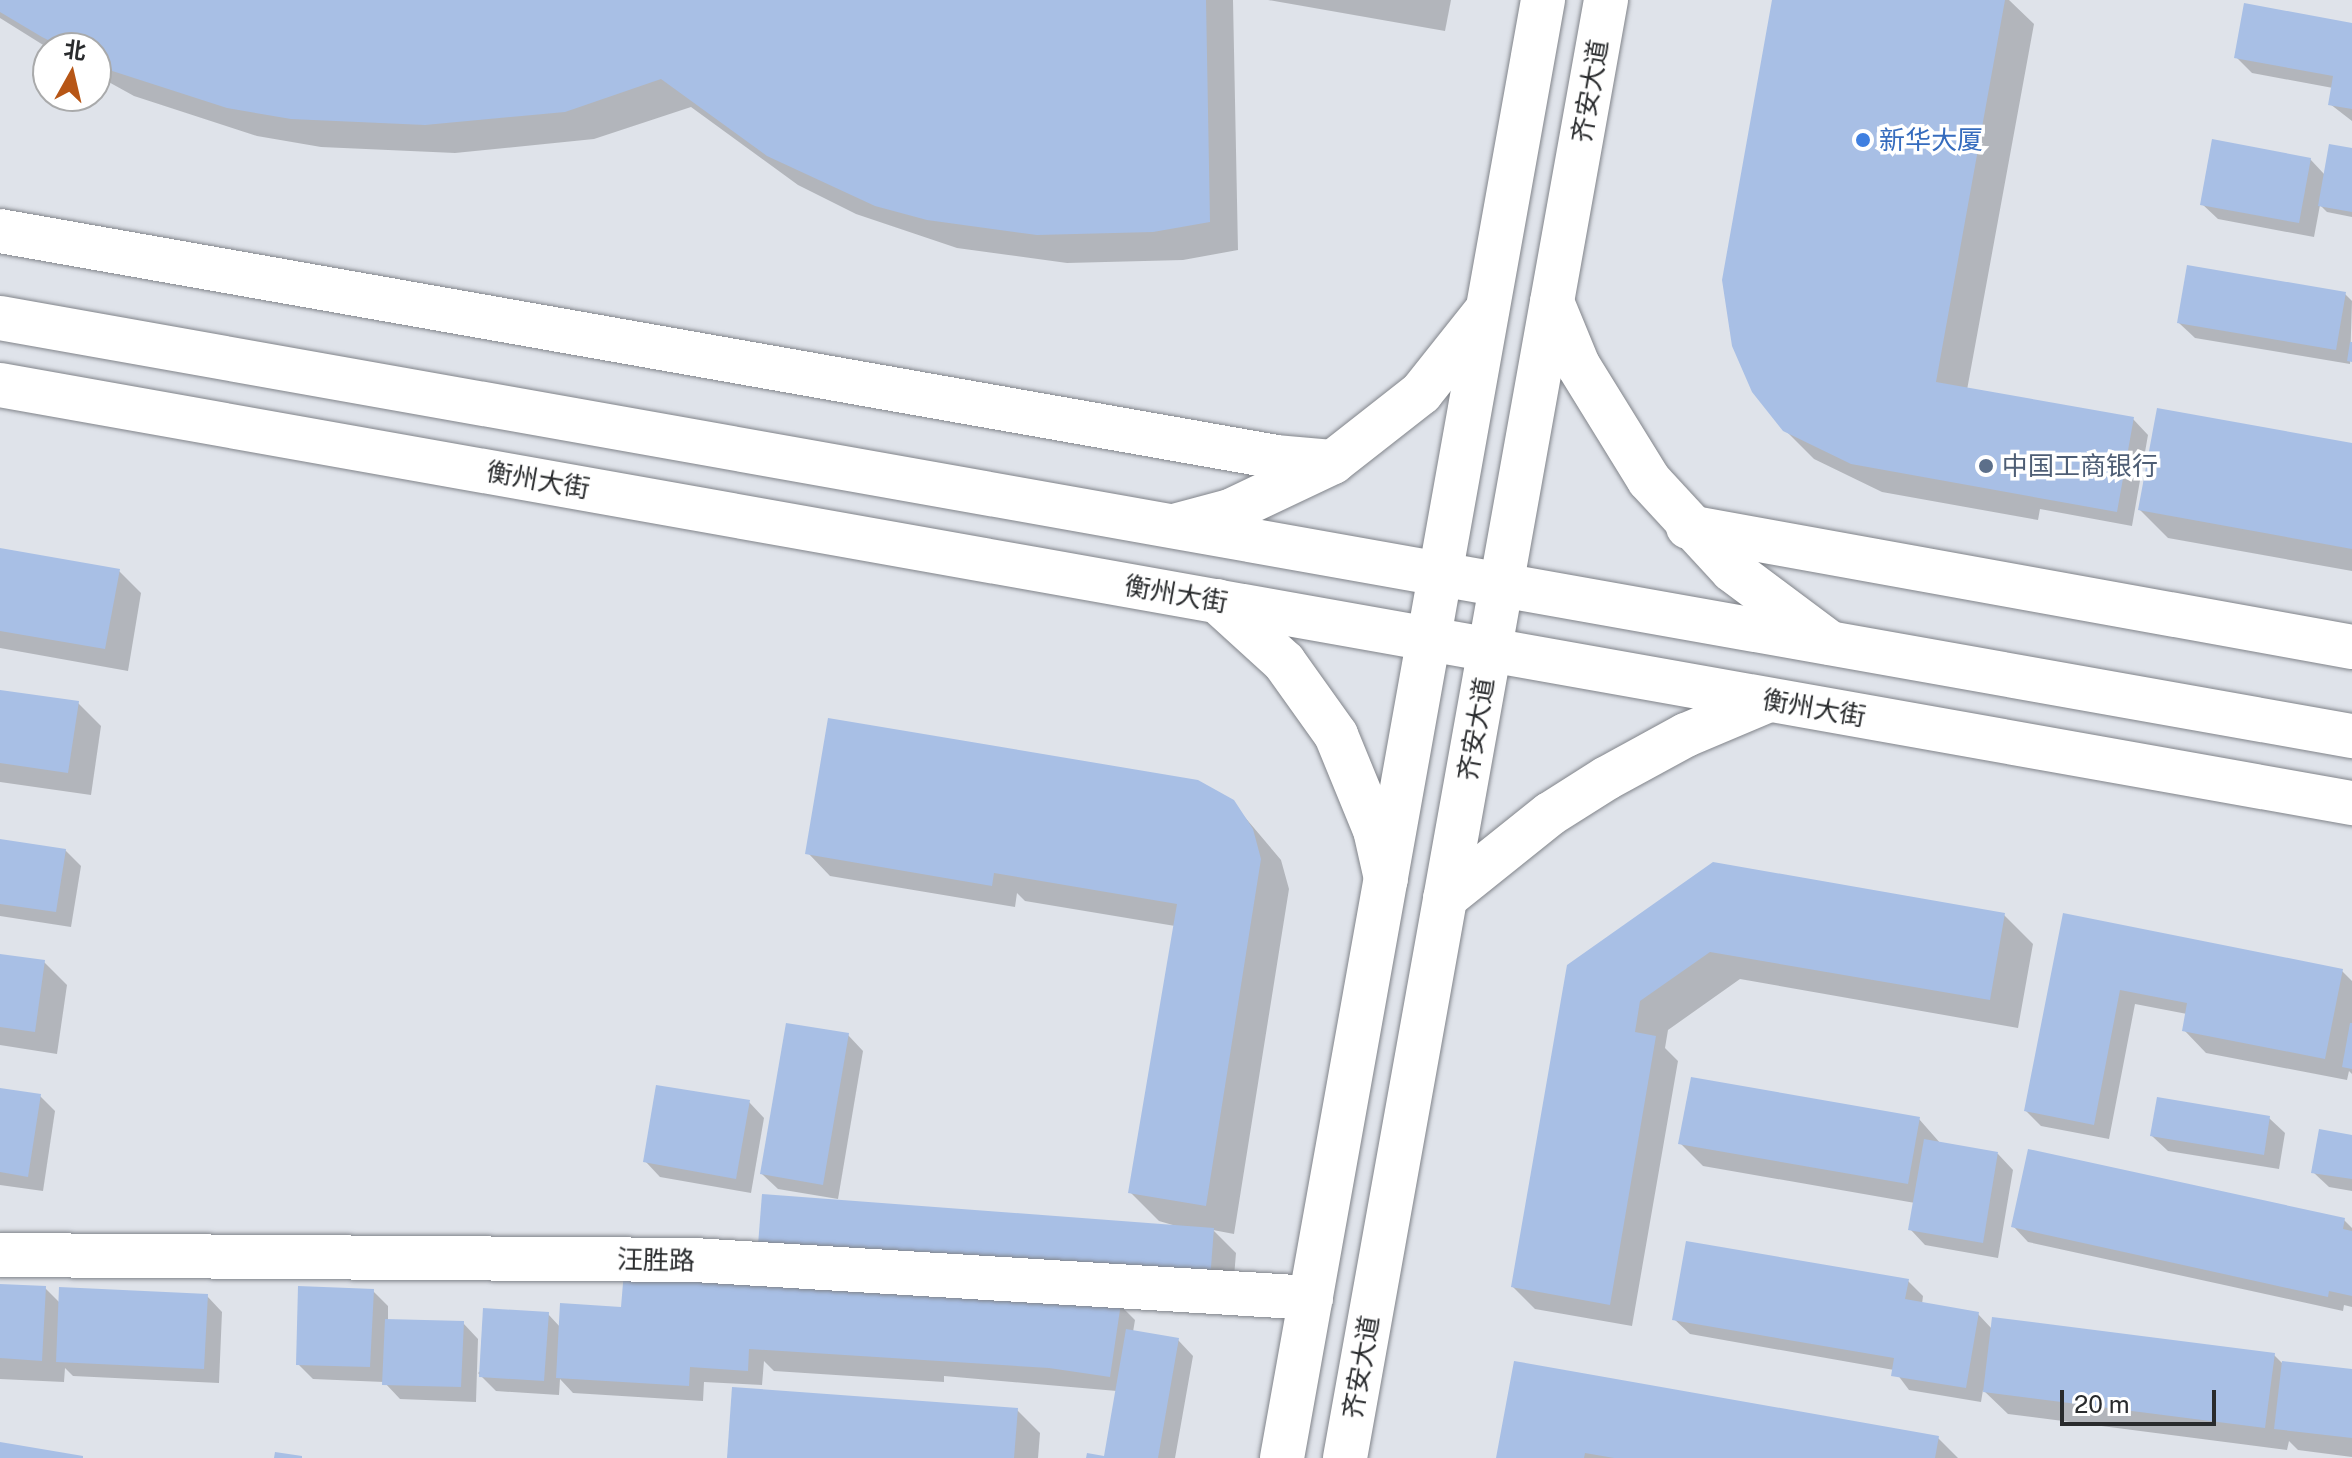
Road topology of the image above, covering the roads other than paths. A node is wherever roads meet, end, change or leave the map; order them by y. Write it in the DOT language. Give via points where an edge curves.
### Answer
graph roads {
  1 [pos="1543,0"];
  2 [pos="1606,0"];
  3 [pos="0,231"];
  4 [pos="1552,302"];
  5 [pos="1487,310"];
  6 [pos="0,318"];
  7 [pos="0,385"];
  8 [pos="1333,462"];
  9 [pos="1174,526"];
  10 [pos="1688,527"];
  11 [pos="1440,574"];
  12 [pos="1502,585"];
  13 [pos="1217,601"];
  14 [pos="1429,639"];
  15 [pos="1830,643"];
  16 [pos="2352,647"];
  17 [pos="1490,649"];
  18 [pos="1769,700"];
  19 [pos="2352,736"];
  20 [pos="2352,803"];
  21 [pos="1386,879"];
  22 [pos="1445,898"];
  23 [pos="0,1255"];
  24 [pos="1311,1298"];
  25 [pos="1282,1458"];
  26 [pos="1345,1458"];
  1 -- 5 [label="main road"];
  2 -- 4 [label="main road, 齐安大道"];
  3 -- 8 [label="main road" via="1261,454"];
  4 -- 10 [label="main road" via="1610,424"];
  4 -- 12 [label="main road, 齐安大道"];
  5 -- 8 [label="main road" via="1421,393"];
  5 -- 11 [label="main road"];
  6 -- 9 [label="main road"];
  7 -- 13 [label="main road, 衡州大街"];
  8 -- 9 [label="main road" via="1243,506"];
  9 -- 11 [label="main road"];
  10 -- 15 [label="main road" via="1767,599"];
  10 -- 16 [label="main road"];
  11 -- 12 [label="main road"];
  11 -- 14 [label="main road"];
  12 -- 15 [label="main road"];
  12 -- 17 [label="main road, 齐安大道"];
  13 -- 14 [label="main road, 衡州大街"];
  13 -- 21 [label="main road" via="1284,662 1336,735 1375,830"];
  14 -- 17 [label="main road, 衡州大街"];
  14 -- 21 [label="main road"];
  15 -- 19 [label="main road"];
  17 -- 18 [label="main road, 衡州大街"];
  17 -- 22 [label="main road, 齐安大道"];
  18 -- 20 [label="main road, 衡州大街"];
  18 -- 22 [label="main road" via="1686,735 1607,778 1550,814"];
  21 -- 24 [label="main road"];
  22 -- 26 [label="main road, 齐安大道"];
  23 -- 24 [label="main road, 汪胜路" via="694,1260"];
  24 -- 25 [label="main road"];
}
